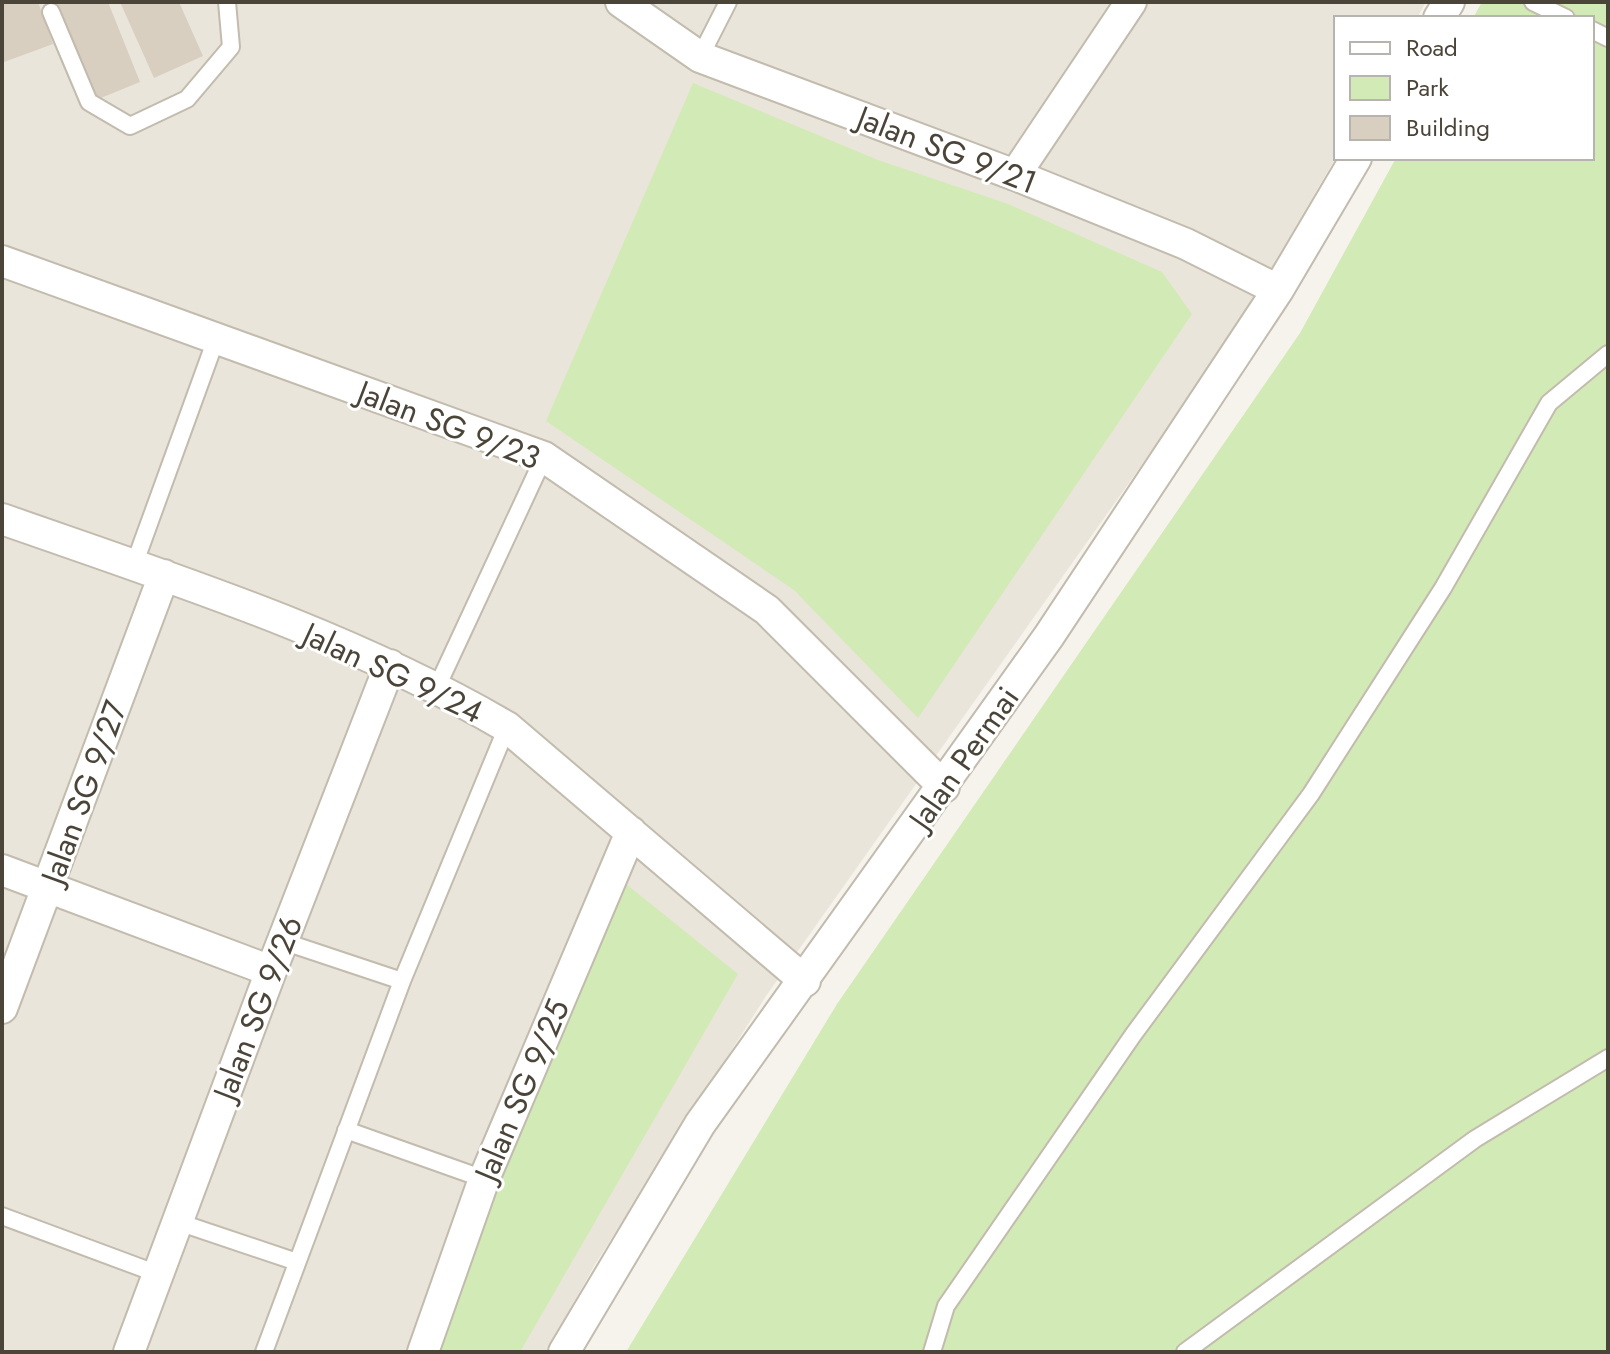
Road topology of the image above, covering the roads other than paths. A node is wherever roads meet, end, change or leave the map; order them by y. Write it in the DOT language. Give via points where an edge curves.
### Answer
graph roads {
  1 [pos="227,2"];
  2 [pos="621,2"];
  3 [pos="728,2"];
  4 [pos="1131,2"];
  5 [pos="1533,2"];
  6 [pos="51,12"];
  7 [pos="1562,16"];
  8 [pos="700,57"];
  9 [pos="1355,160"];
  10 [pos="1015,175"];
  11 [pos="2,261"];
  12 [pos="1278,290"];
  13 [pos="216,339"];
  14 [pos="1608,354"];
  15 [pos="544,457"];
  16 [pos="2,519"];
  17 [pos="134,565"];
  18 [pos="164,575"];
  19 [pos="390,665"];
  20 [pos="437,687"];
  21 [pos="507,727"];
  22 [pos="944,787"];
  23 [pos="631,832"];
  24 [pos="2,870"];
  25 [pos="48,888"];
  26 [pos="282,941"];
  27 [pos="271,971"];
  28 [pos="402,981"];
  29 [pos="805,981"];
  30 [pos="2,1008"];
  31 [pos="1608,1058"];
  32 [pos="346,1130"];
  33 [pos="484,1179"];
  34 [pos="2,1216"];
  35 [pos="178,1222"];
  36 [pos="297,1262"];
  37 [pos="158,1274"];
  38 [pos="129,1352"];
  39 [pos="264,1352"];
  40 [pos="423,1352"];
  41 [pos="564,1352"];
  42 [pos="932,1352"];
  43 [pos="1185,1352"];
  1 -- 6 [label="lane" via="231,47 187,99 130,126 89,102"];
  2 -- 8 [label="street, Jalan SG 9/21"];
  3 -- 8 [label="lane"];
  4 -- 10 [label="street"];
  5 -- 7 [label="lane"];
  8 -- 10 [label="street, Jalan SG 9/21"];
  9 -- 12 [label="street, Jalan Permai"];
  10 -- 12 [label="street, Jalan SG 9/21" via="1186,244"];
  11 -- 13 [label="street, Jalan SG 9/23"];
  12 -- 22 [label="street, Jalan Permai"];
  13 -- 15 [label="street, Jalan SG 9/23"];
  13 -- 17 [label="lane"];
  14 -- 42 [label="lane" via="1549,403 1443,588 1311,794 1133,1035 946,1306"];
  15 -- 20 [label="lane"];
  15 -- 22 [label="street, Jalan SG 9/23" via="767,610"];
  16 -- 17 [label="street, Jalan SG 9/24"];
  17 -- 18 [label="street, Jalan SG 9/24"];
  18 -- 19 [label="street, Jalan SG 9/24"];
  18 -- 25 [label="street, Jalan SG 9/27"];
  19 -- 20 [label="street, Jalan SG 9/24"];
  19 -- 26 [label="street, Jalan SG 9/26"];
  20 -- 21 [label="street, Jalan SG 9/24"];
  21 -- 23 [label="street, Jalan SG 9/24"];
  21 -- 28 [label="lane"];
  22 -- 29 [label="street, Jalan Permai"];
  23 -- 29 [label="street, Jalan SG 9/24"];
  23 -- 33 [label="street, Jalan SG 9/25"];
  24 -- 25 [label="street"];
  25 -- 27 [label="street"];
  25 -- 30 [label="street, Jalan SG 9/27"];
  26 -- 27 [label="street, Jalan SG 9/26"];
  26 -- 28 [label="lane"];
  27 -- 35 [label="street, Jalan SG 9/26"];
  28 -- 32 [label="lane"];
  29 -- 41 [label="street, Jalan Permai" via="700,1124"];
  31 -- 43 [label="lane" via="1475,1139"];
  32 -- 33 [label="lane"];
  32 -- 36 [label="lane"];
  33 -- 40 [label="street, Jalan SG 9/25"];
  34 -- 37 [label="lane"];
  35 -- 36 [label="lane"];
  35 -- 37 [label="street, Jalan SG 9/26"];
  36 -- 39 [label="lane"];
  37 -- 38 [label="street, Jalan SG 9/26"];
}
